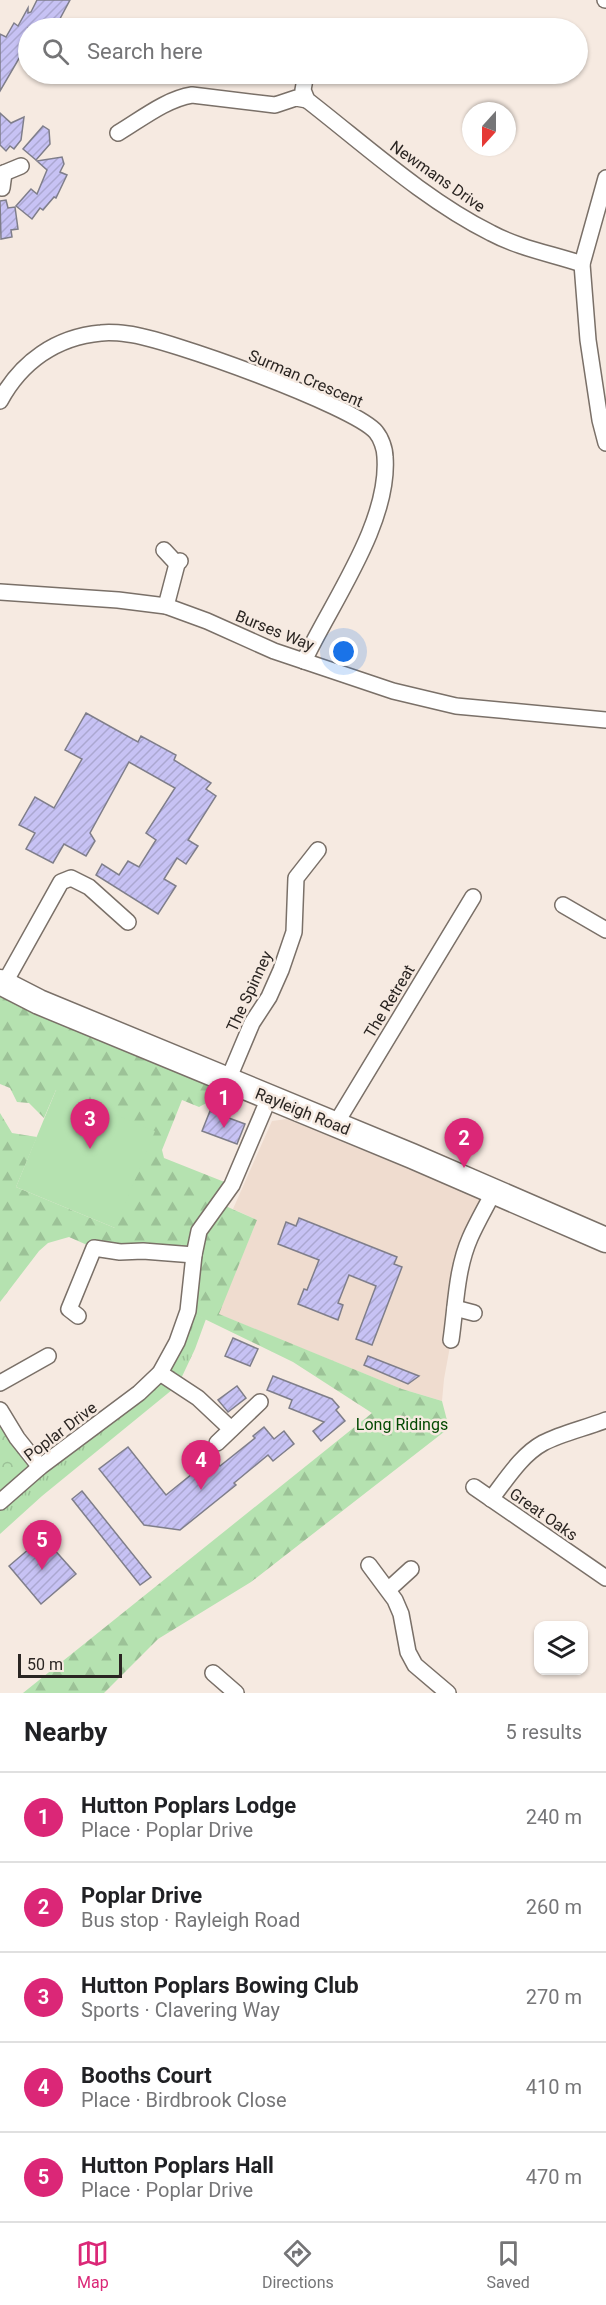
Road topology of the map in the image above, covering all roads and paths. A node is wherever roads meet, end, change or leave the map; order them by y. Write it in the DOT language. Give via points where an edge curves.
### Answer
graph roads {
  1 [pos="304,84"];
  2 [pos="306,100"];
  3 [pos="118,133"];
  4 [pos="21,166"];
  5 [pos="2,177"];
  6 [pos="606,178"];
  7 [pos="582,264"];
  8 [pos="0,400"];
  9 [pos="606,443"];
  10 [pos="164,550"];
  11 [pos="0,592"];
  12 [pos="166,606"];
  13 [pos="304,661"];
  14 [pos="606,720"];
  15 [pos="318,850"];
  16 [pos="473,897"];
  17 [pos="563,905"];
  18 [pos="128,922"];
  19 [pos="606,930"];
  20 [pos="2,983"];
  21 [pos="228,1080"];
  22 [pos="269,1098"];
  23 [pos="335,1125"];
  24 [pos="494,1191"];
  25 [pos="606,1240"];
  26 [pos="194,1255"];
  27 [pos="455,1308"];
  28 [pos="474,1313"];
  29 [pos="78,1316"];
  30 [pos="451,1340"];
  31 [pos="48,1356"];
  32 [pos="160,1372"];
  33 [pos="0,1383"];
  34 [pos="260,1402"];
  35 [pos="0,1410"];
  36 [pos="606,1420"];
  37 [pos="231,1430"];
  38 [pos="217,1443"];
  39 [pos="40,1467"];
  40 [pos="474,1487"];
  41 [pos="491,1499"];
  42 [pos="0,1502"];
  43 [pos="369,1565"];
  44 [pos="411,1569"];
  45 [pos="606,1578"];
  46 [pos="389,1589"];
  47 [pos="213,1673"];
  48 [pos="236,1693"];
  49 [pos="448,1693"];
  1 -- 2 [label="street"];
  2 -- 3 [label="street" via="296,98 275,105 185,96"];
  2 -- 7 [label="street, Newmans Drive" via="464,219 494,235"];
  4 -- 5 [label="street"];
  6 -- 7 [label="street"];
  7 -- 9 [label="street" via="588,340"];
  8 -- 13 [label="street, Surman Crescent" via="21,369 55,346 101,333 129,334 250,372 357,418 376,431 383,444 385,473 375,517"];
  10 -- 12 [label="street" via="178,563"];
  11 -- 12 [label="street, Burses Way"];
  12 -- 13 [label="street, Burses Way"];
  13 -- 14 [label="street, Burses Way" via="393,691 456,706"];
  15 -- 21 [label="street, The Spinney" via="296,878 291,942"];
  16 -- 23 [label="street, The Retreat"];
  17 -- 19 [label="street"];
  18 -- 20 [label="street" via="89,887 71,878 61,882"];
  20 -- 21 [label="main road, Rayleigh Road"];
  21 -- 22 [label="main road, Rayleigh Road"];
  22 -- 23 [label="main road, Rayleigh Road"];
  22 -- 26 [label="street, Poplar Drive" via="232,1185 199,1231"];
  23 -- 24 [label="main road, Rayleigh Road"];
  24 -- 25 [label="main road, Rayleigh Road"];
  24 -- 27 [label="street" via="470,1239"];
  26 -- 29 [label="street" via="94,1248 69,1309"];
  26 -- 32 [label="street, Poplar Drive" via="188,1311"];
  27 -- 28 [label="street"];
  27 -- 30 [label="street"];
  31 -- 33 [label="street"];
  32 -- 37 [label="street" via="198,1398"];
  32 -- 39 [label="street, Poplar Drive" via="139,1393"];
  34 -- 37 [label="street"];
  35 -- 39 [label="street"];
  36 -- 41 [label="street, Great Oaks" via="537,1447"];
  37 -- 38 [label="street"];
  39 -- 42 [label="street, Poplar Drive"];
  40 -- 41 [label="street, Great Oaks"];
  41 -- 45 [label="street, Great Oaks"];
  43 -- 46 [label="street"];
  44 -- 46 [label="street"];
  46 -- 49 [label="street" via="401,1614 408,1652 415,1665"];
  47 -- 48 [label="street"];
}
